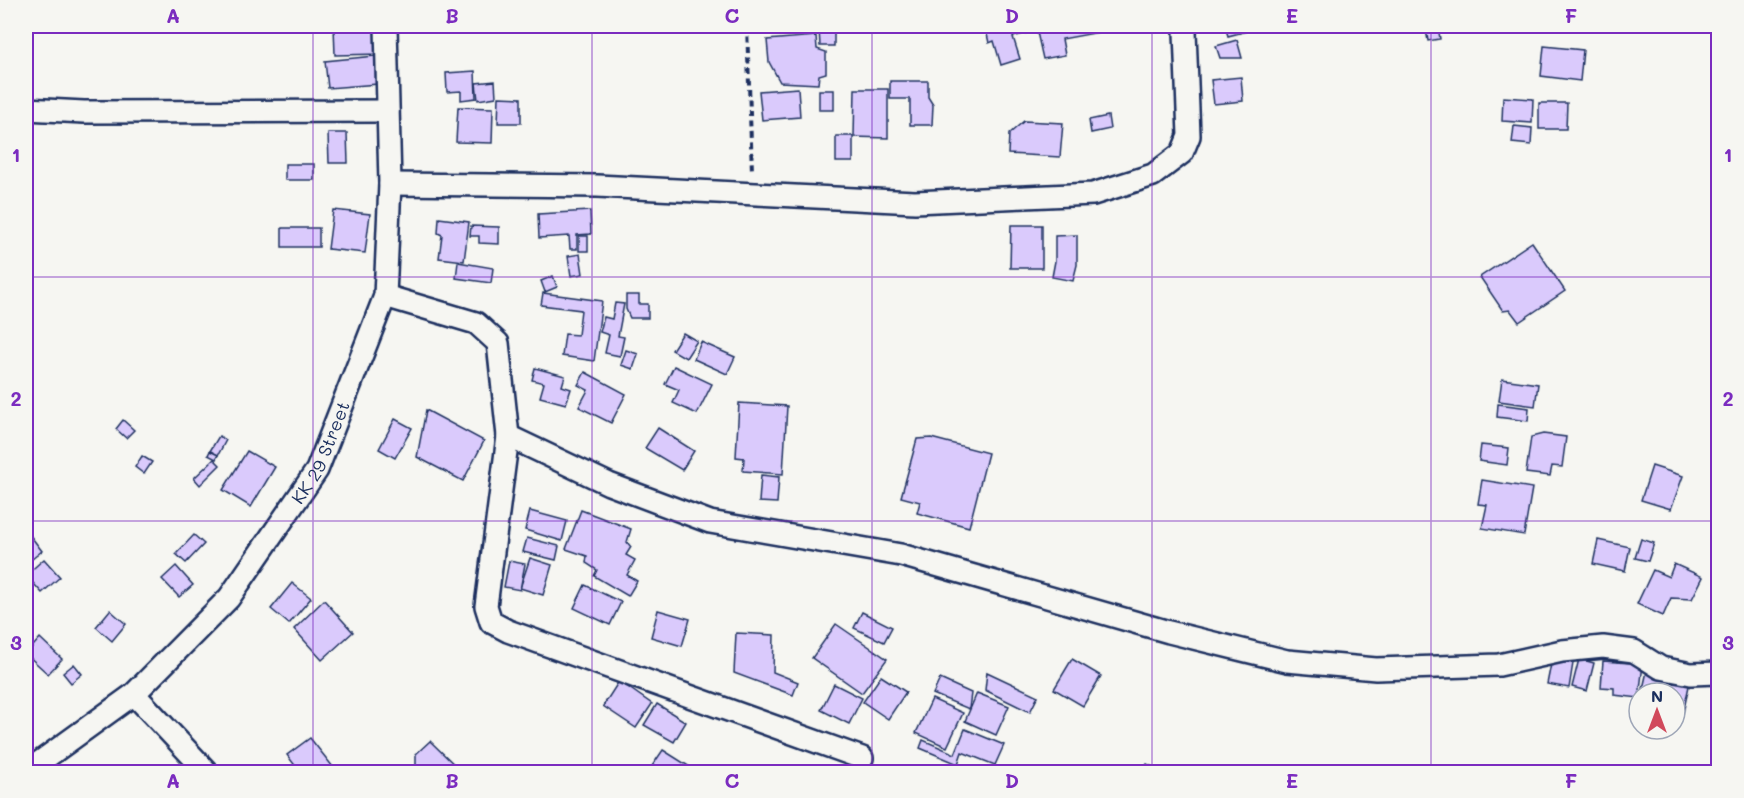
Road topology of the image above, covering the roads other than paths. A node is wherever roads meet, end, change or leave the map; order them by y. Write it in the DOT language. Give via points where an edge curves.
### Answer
graph roads {
  1 [pos="386,26"];
  2 [pos="1186,26"];
  3 [pos="26,109"];
  4 [pos="388,111"];
  5 [pos="390,184"];
  6 [pos="385,296"];
  7 [pos="508,436"];
  8 [pos="1719,673"];
  9 [pos="134,694"];
  10 [pos="862,758"];
  11 [pos="26,772"];
  12 [pos="207,772"];
  1 -- 4 [label="street, KK 29 Street"];
  2 -- 5 [label="street" via="1189,136 1182,153 1153,175 1093,194 915,202 597,186"];
  3 -- 4 [label="street"];
  4 -- 5 [label="street, KK 29 Street"];
  5 -- 6 [label="street, KK 29 Street"];
  6 -- 7 [label="street" via="476,323 498,343"];
  6 -- 9 [label="street, KK 29 Street" via="317,470 229,598"];
  7 -- 8 [label="street" via="609,484 710,522 902,555 1169,632 1287,661 1376,669 1499,665 1562,651 1603,647 1634,651 1661,668 1691,674"];
  7 -- 10 [label="street" via="486,606 491,622"];
  9 -- 11 [label="street, KK 29 Street"];
  9 -- 12 [label="street"];
}
